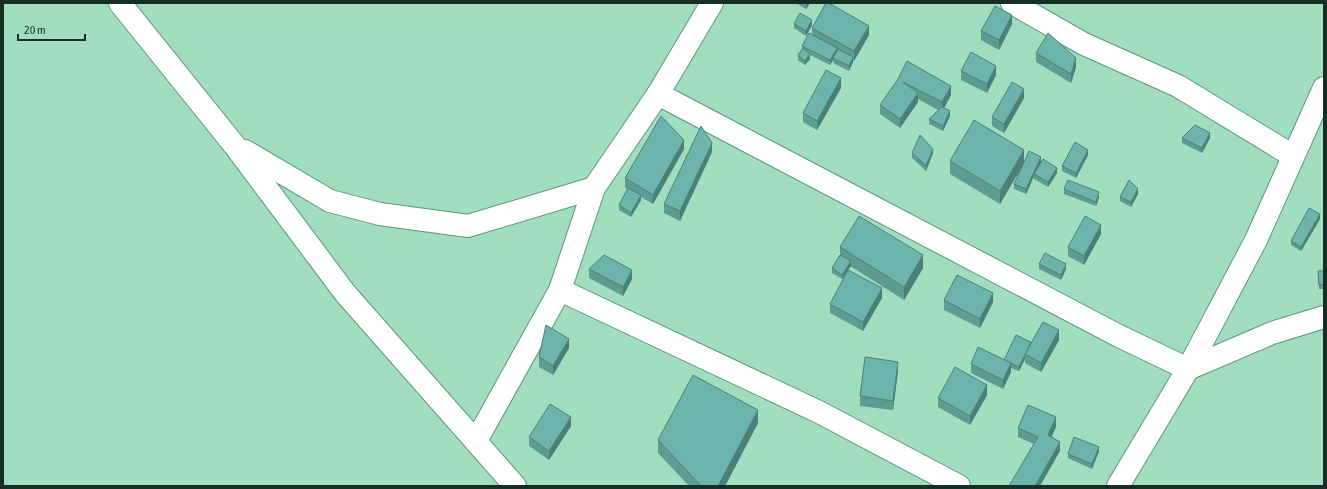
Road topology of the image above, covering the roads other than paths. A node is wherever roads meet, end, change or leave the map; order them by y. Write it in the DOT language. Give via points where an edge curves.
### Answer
graph roads {
  1 [pos="120,3"];
  2 [pos="712,3"];
  3 [pos="1012,3"];
  4 [pos="1324,88"];
  5 [pos="658,94"];
  6 [pos="235,146"];
  7 [pos="1293,156"];
  8 [pos="594,188"];
  9 [pos="560,290"];
  10 [pos="1324,317"];
  11 [pos="1188,369"];
  12 [pos="476,441"];
  13 [pos="515,486"];
  14 [pos="959,486"];
  15 [pos="1118,486"];
  1 -- 6 [label="street"];
  2 -- 5 [label="street"];
  3 -- 7 [label="street" via="1084,44 1178,86"];
  4 -- 7 [label="street"];
  5 -- 8 [label="street"];
  5 -- 11 [label="street" via="1112,332"];
  6 -- 8 [label="street" via="330,201 380,214 468,226"];
  6 -- 12 [label="street" via="345,294"];
  7 -- 11 [label="street" via="1256,240"];
  8 -- 9 [label="street"];
  9 -- 12 [label="street"];
  9 -- 14 [label="street" via="819,412"];
  10 -- 11 [label="street" via="1272,333"];
  11 -- 15 [label="street"];
  12 -- 13 [label="street"];
}
